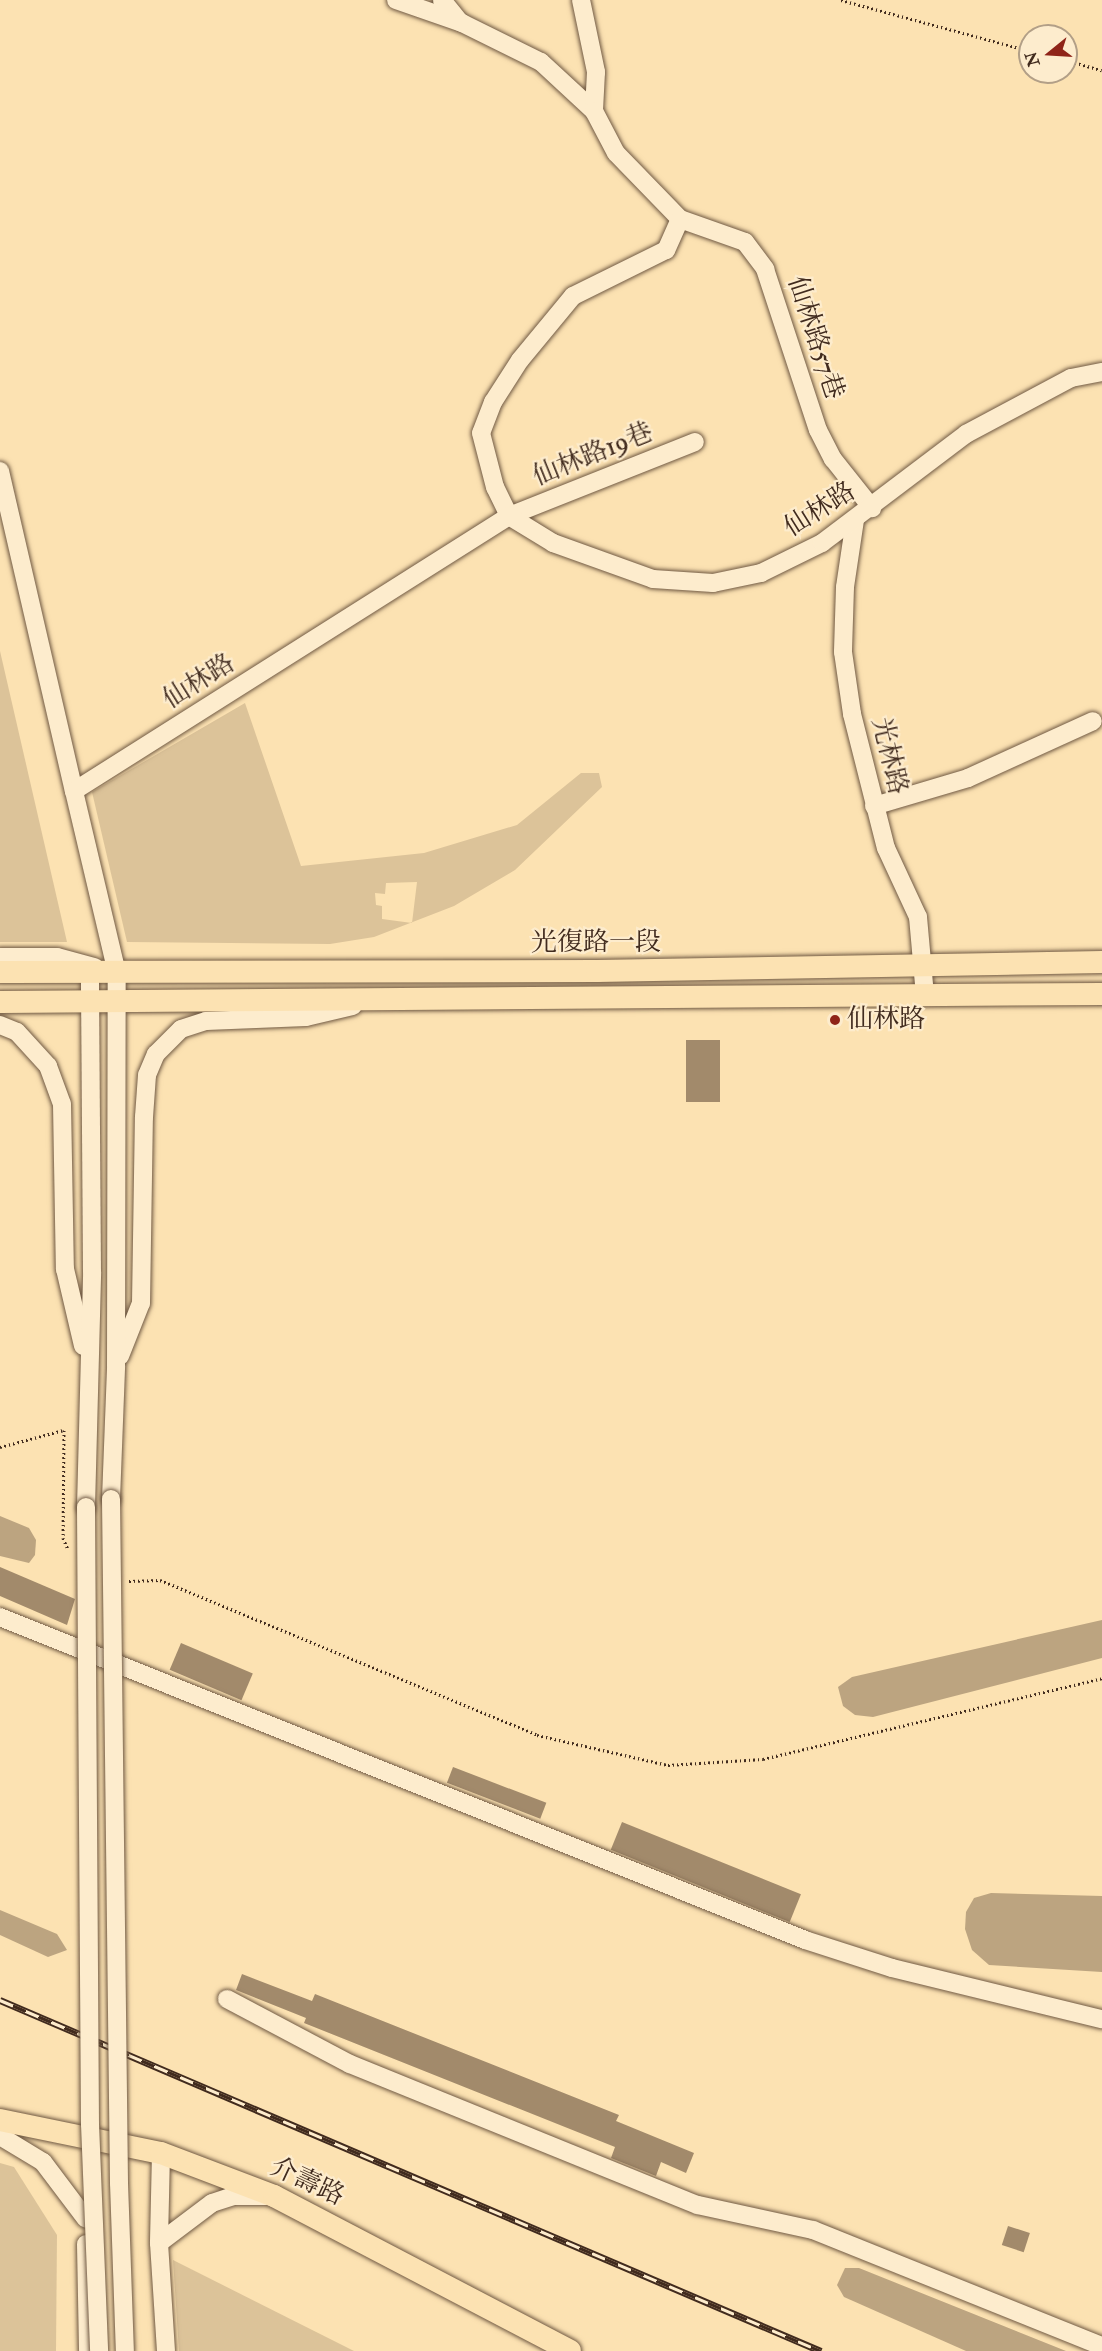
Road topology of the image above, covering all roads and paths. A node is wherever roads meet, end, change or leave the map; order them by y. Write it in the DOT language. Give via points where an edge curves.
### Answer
graph roads {
  1 [pos="396,0"];
  2 [pos="442,0"];
  3 [pos="581,0"];
  4 [pos="841,0"];
  5 [pos="462,23"];
  6 [pos="1018,48"];
  7 [pos="1078,63"];
  8 [pos="1102,70"];
  9 [pos="594,111"];
  10 [pos="680,219"];
  11 [pos="1102,372"];
  12 [pos="695,442"];
  13 [pos="0,471"];
  14 [pos="872,508"];
  15 [pos="509,516"];
  16 [pos="855,520"];
  17 [pos="1093,721"];
  18 [pos="74,791"];
  19 [pos="874,806"];
  20 [pos="0,957"];
  21 [pos="1102,962"];
  22 [pos="925,967"];
  23 [pos="0,972"];
  24 [pos="90,973"];
  25 [pos="117,973"];
  26 [pos="1102,994"];
  27 [pos="925,996"];
  28 [pos="90,1000"];
  29 [pos="117,1000"];
  30 [pos="374,1001"];
  31 [pos="0,1002"];
  32 [pos="6,1029"];
  33 [pos="116,1366"];
  34 [pos="89,1372"];
  35 [pos="0,1447"];
  36 [pos="70,1556"];
  37 [pos="128,1581"];
  38 [pos="0,1617"];
  39 [pos="1102,1678"];
  40 [pos="227,1999"];
  41 [pos="1102,2019"];
  42 [pos="0,2120"];
  43 [pos="82,2134"];
  44 [pos="0,2136"];
  45 [pos="160,2153"];
  46 [pos="274,2196"];
  47 [pos="86,2219"];
  48 [pos="159,2243"];
  49 [pos="1102,2346"];
  50 [pos="88,2351"];
  51 [pos="99,2351"];
  52 [pos="125,2351"];
  53 [pos="166,2351"];
  54 [pos="570,2351"];
  1 -- 5 [label="street"];
  2 -- 5 [label="street"];
  3 -- 9 [label="street" via="596,72"];
  4 -- 6 [label="path"];
  5 -- 9 [label="street" via="541,62"];
  7 -- 8 [label="path"];
  9 -- 10 [label="street" via="615,153"];
  10 -- 14 [label="street, 仙林路57巷" via="745,242 765,269 818,429 832,459"];
  10 -- 15 [label="street" via="666,250 573,296 520,360 493,402 481,434 495,487"];
  11 -- 14 [label="street, 仙林路" via="1071,378 966,434"];
  12 -- 15 [label="street, 仙林路19巷"];
  13 -- 18 [label="street"];
  14 -- 16 [label="street, 仙林路"];
  15 -- 16 [label="street, 仙林路" via="553,543 653,579 713,583 761,573 822,543"];
  15 -- 18 [label="street, 仙林路"];
  16 -- 19 [label="street, 光林路" via="845,587 843,652"];
  17 -- 19 [label="street" via="968,778"];
  18 -- 25 [label="street"];
  19 -- 22 [label="street, 光林路" via="886,848 918,917"];
  20 -- 25 [label="street" via="57,957"];
  21 -- 22 [label="main road, 光復路一段"];
  22 -- 25 [label="main road, 光復路一段"];
  22 -- 27 [label="street, 光林路"];
  23 -- 24 [label="main road, 光復路一段"];
  24 -- 25 [label="main road, 光復路一段"];
  24 -- 28 [label="street"];
  25 -- 29 [label="street"];
  26 -- 27 [label="main road"];
  27 -- 30 [label="main road"];
  28 -- 29 [label="main road"];
  28 -- 31 [label="main road"];
  28 -- 34 [label="street"];
  29 -- 30 [label="main road"];
  29 -- 33 [label="street"];
  30 -- 33 [label="street" via="306,1017 206,1021 181,1029 156,1054 147,1075 144,1117 141,1303"];
  32 -- 34 [label="street" via="48,1066 62,1104 65,1269"];
  33 -- 52 [label="street, bridge" via="111,1499 119,2183"];
  34 -- 51 [label="street, bridge" via="86,1507 90,2124"];
  35 -- 36 [label="path" via="64,1430 63,1538"];
  37 -- 39 [label="path" via="160,1580 537,1735 668,1764 764,1759"];
  38 -- 41 [label="street" via="805,1940 892,1968"];
  40 -- 49 [label="street" via="350,2064 698,2205 813,2230"];
  42 -- 43 [label="main road, 介壽路"];
  43 -- 45 [label="main road, 介壽路"];
  43 -- 47 [label="street"];
  44 -- 47 [label="street" via="43,2162"];
  45 -- 46 [label="main road, 介壽路"];
  45 -- 48 [label="street"];
  46 -- 48 [label="street" via="234,2196 212,2203"];
  46 -- 54 [label="main road, 介壽路"];
  47 -- 50 [label="street"];
  48 -- 53 [label="street"];
}
